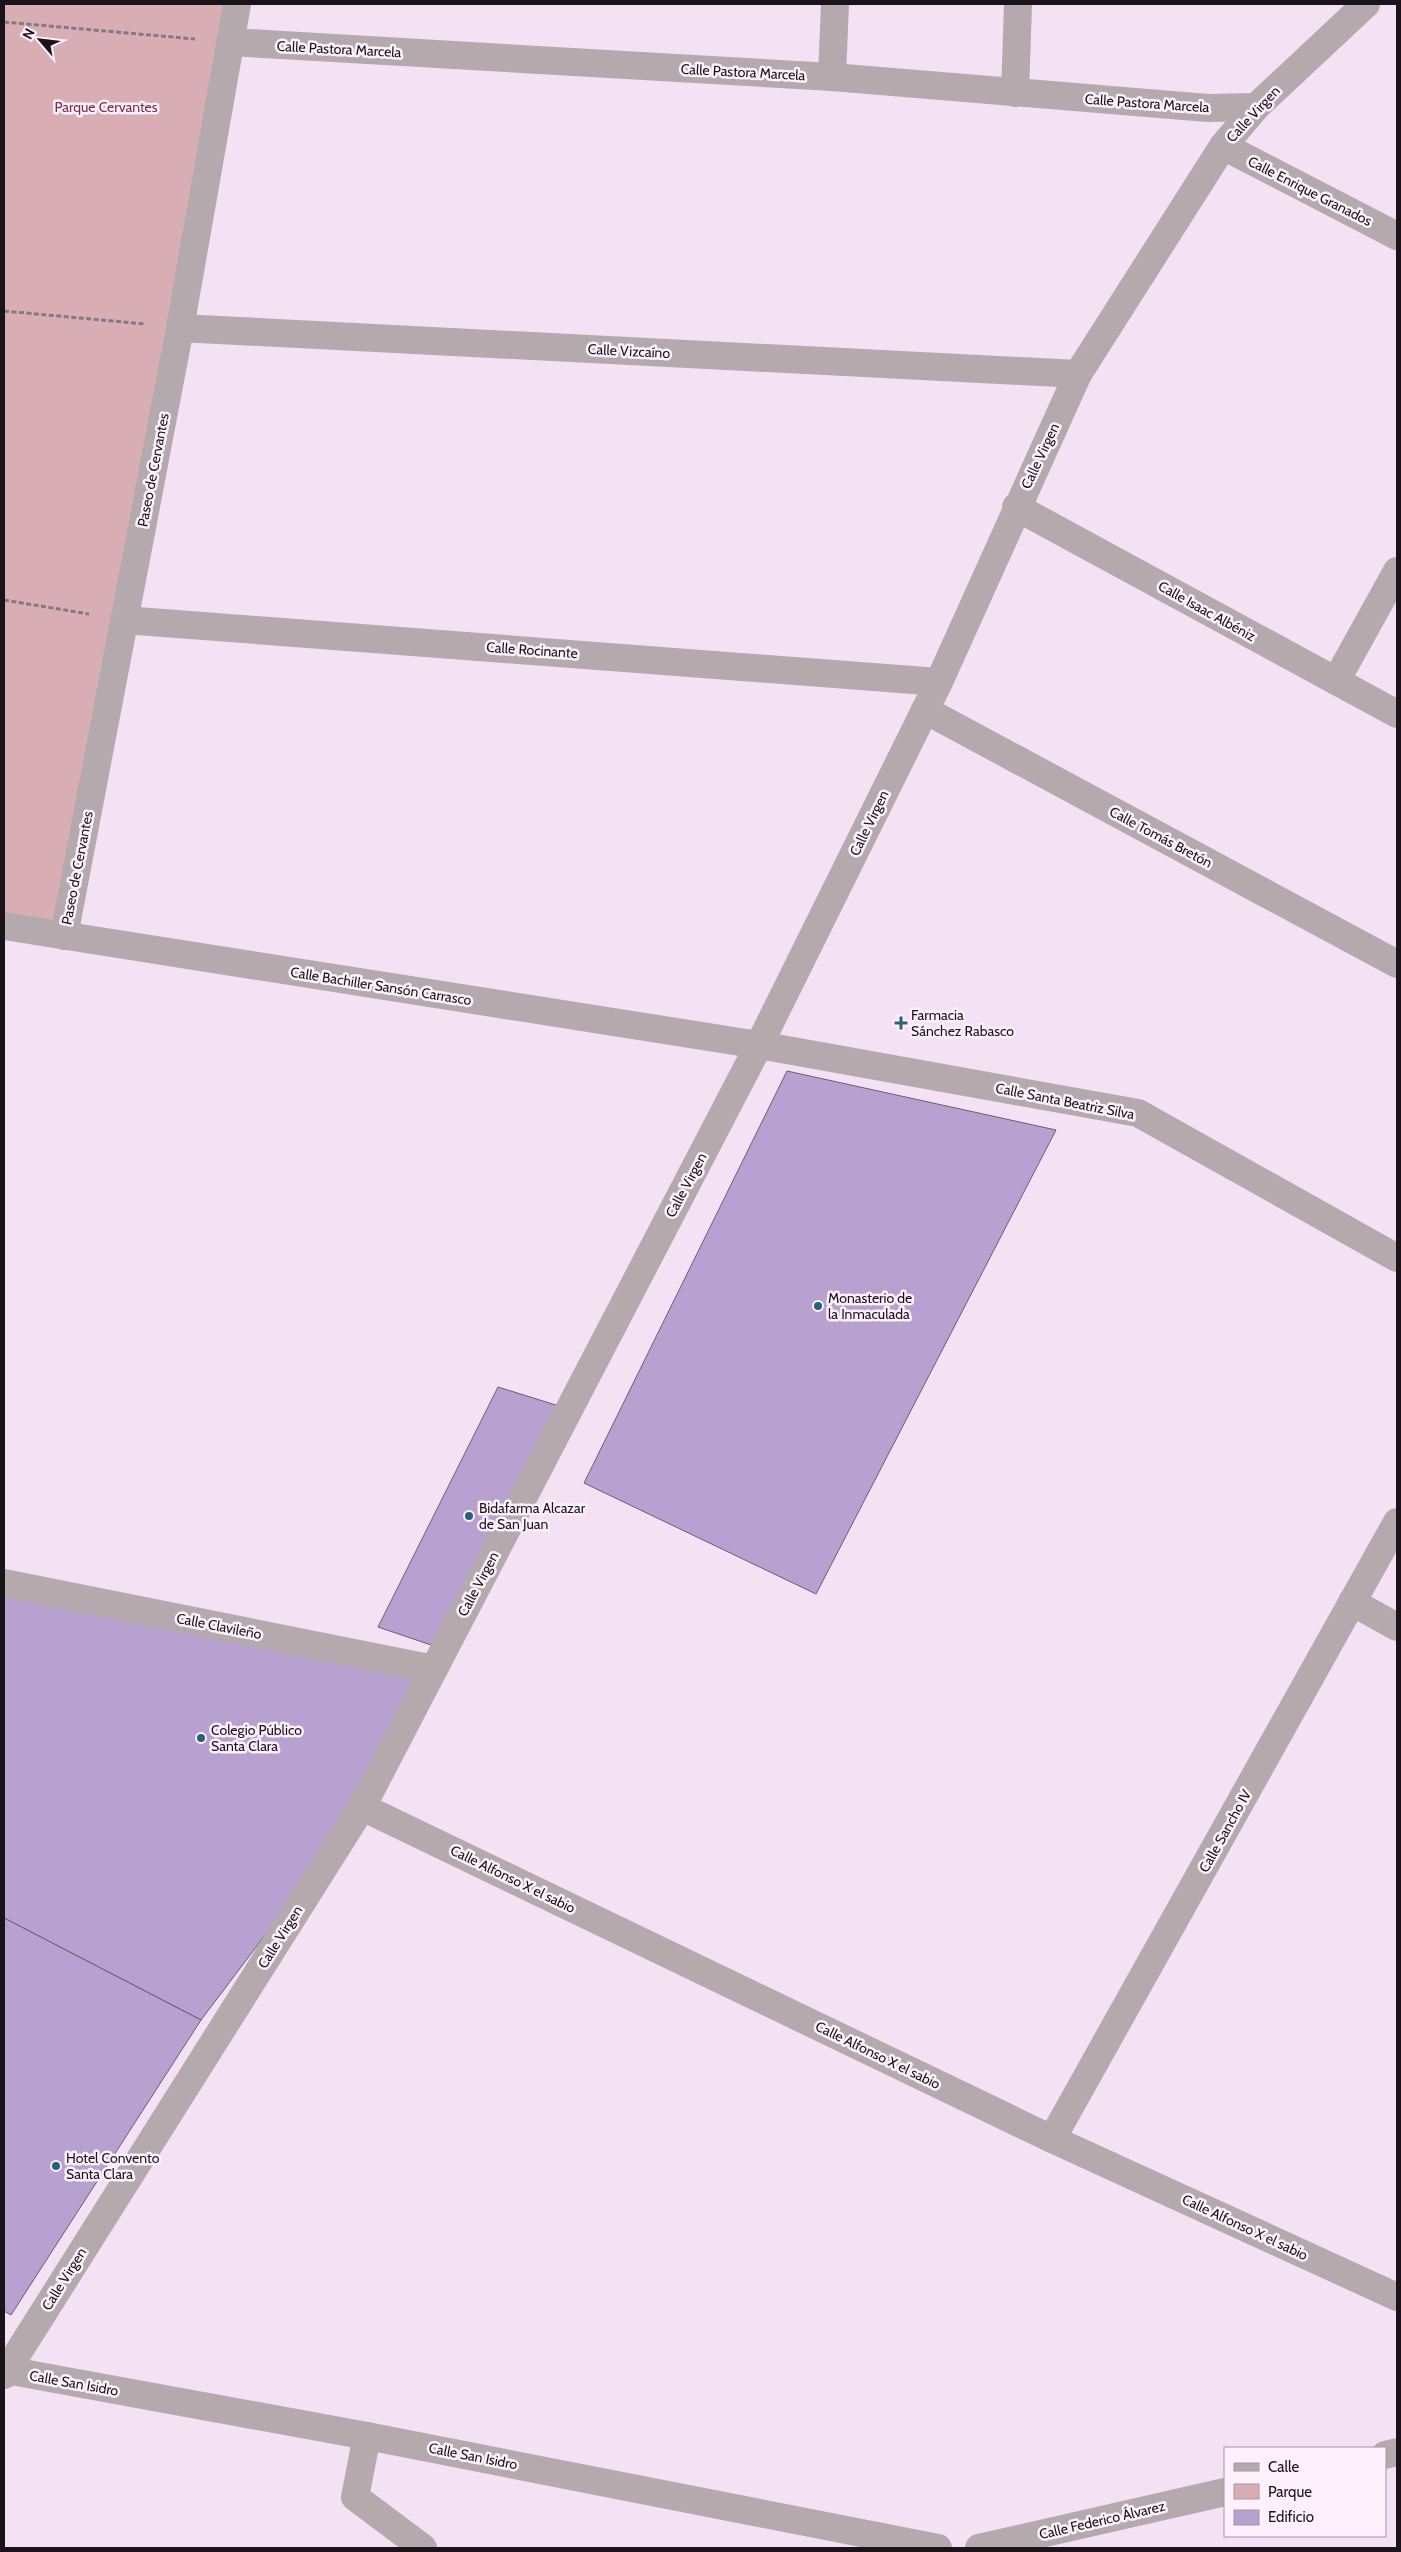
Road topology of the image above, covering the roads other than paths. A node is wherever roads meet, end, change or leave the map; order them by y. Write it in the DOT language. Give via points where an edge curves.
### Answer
graph roads {
  1 [pos="238,4"];
  2 [pos="835,4"];
  3 [pos="1018,4"];
  4 [pos="1366,4"];
  5 [pos="230,42"];
  6 [pos="832,77"];
  7 [pos="1015,93"];
  8 [pos="1256,107"];
  9 [pos="1223,146"];
  10 [pos="1397,236"];
  11 [pos="180,328"];
  12 [pos="1078,374"];
  13 [pos="1016,507"];
  14 [pos="1397,572"];
  15 [pos="124,620"];
  16 [pos="1336,681"];
  17 [pos="940,682"];
  18 [pos="926,710"];
  19 [pos="1397,714"];
  20 [pos="4,926"];
  21 [pos="64,936"];
  22 [pos="1397,964"];
  23 [pos="759,1045"];
  24 [pos="1397,1258"];
  25 [pos="1397,1522"];
  26 [pos="4,1583"];
  27 [pos="1352,1602"];
  28 [pos="1397,1627"];
  29 [pos="434,1669"];
  30 [pos="362,1806"];
  31 [pos="1052,2139"];
  32 [pos="1397,2297"];
  33 [pos="5,2373"];
  34 [pos="367,2436"];
  35 [pos="1224,2492"];
  36 [pos="423,2548"];
  37 [pos="938,2548"];
  38 [pos="979,2548"];
  1 -- 5 [label="street, Paseo de Cervantes"];
  2 -- 6 [label="street"];
  3 -- 7 [label="street"];
  4 -- 8 [label="street, Calle Virgen"];
  5 -- 6 [label="street, Calle Pastora Marcela"];
  5 -- 11 [label="street, Paseo de Cervantes"];
  6 -- 7 [label="street, Calle Pastora Marcela"];
  7 -- 8 [label="street, Calle Pastora Marcela" via="1208,108"];
  8 -- 9 [label="street, Calle Virgen"];
  9 -- 10 [label="street, Calle Enrique Granados"];
  9 -- 12 [label="street, Calle Virgen"];
  11 -- 12 [label="street, Calle Vizcaíno"];
  11 -- 15 [label="street, Paseo de Cervantes"];
  12 -- 13 [label="street, Calle Virgen"];
  13 -- 16 [label="street, Calle Isaac Albéniz"];
  13 -- 17 [label="street, Calle Virgen"];
  14 -- 16 [label="street"];
  15 -- 17 [label="street, Calle Rocinante"];
  15 -- 21 [label="street, Paseo de Cervantes"];
  16 -- 19 [label="street, Calle Isaac Albéniz"];
  17 -- 18 [label="street, Calle Virgen"];
  18 -- 22 [label="street, Calle Tomás Bretón"];
  18 -- 23 [label="street, Calle Virgen"];
  20 -- 21 [label="street, Calle Bachiller Sansón Carrasco"];
  21 -- 23 [label="street, Calle Bachiller Sansón Carrasco"];
  23 -- 24 [label="street, Calle Santa Beatriz Silva" via="1138,1113"];
  23 -- 29 [label="street, Calle Virgen"];
  25 -- 27 [label="street, Calle Sancho IV"];
  26 -- 29 [label="street, Calle Clavileño"];
  27 -- 28 [label="street"];
  27 -- 31 [label="street, Calle Sancho IV"];
  29 -- 30 [label="street, Calle Virgen"];
  30 -- 31 [label="street, Calle Alfonso X el sabio"];
  30 -- 33 [label="street, Calle Virgen"];
  31 -- 32 [label="street, Calle Alfonso X el sabio"];
  33 -- 34 [label="street, Calle San Isidro"];
  34 -- 36 [label="street" via="355,2497"];
  34 -- 37 [label="street, Calle San Isidro"];
  35 -- 38 [label="street, Calle Federico Álvarez"];
}
